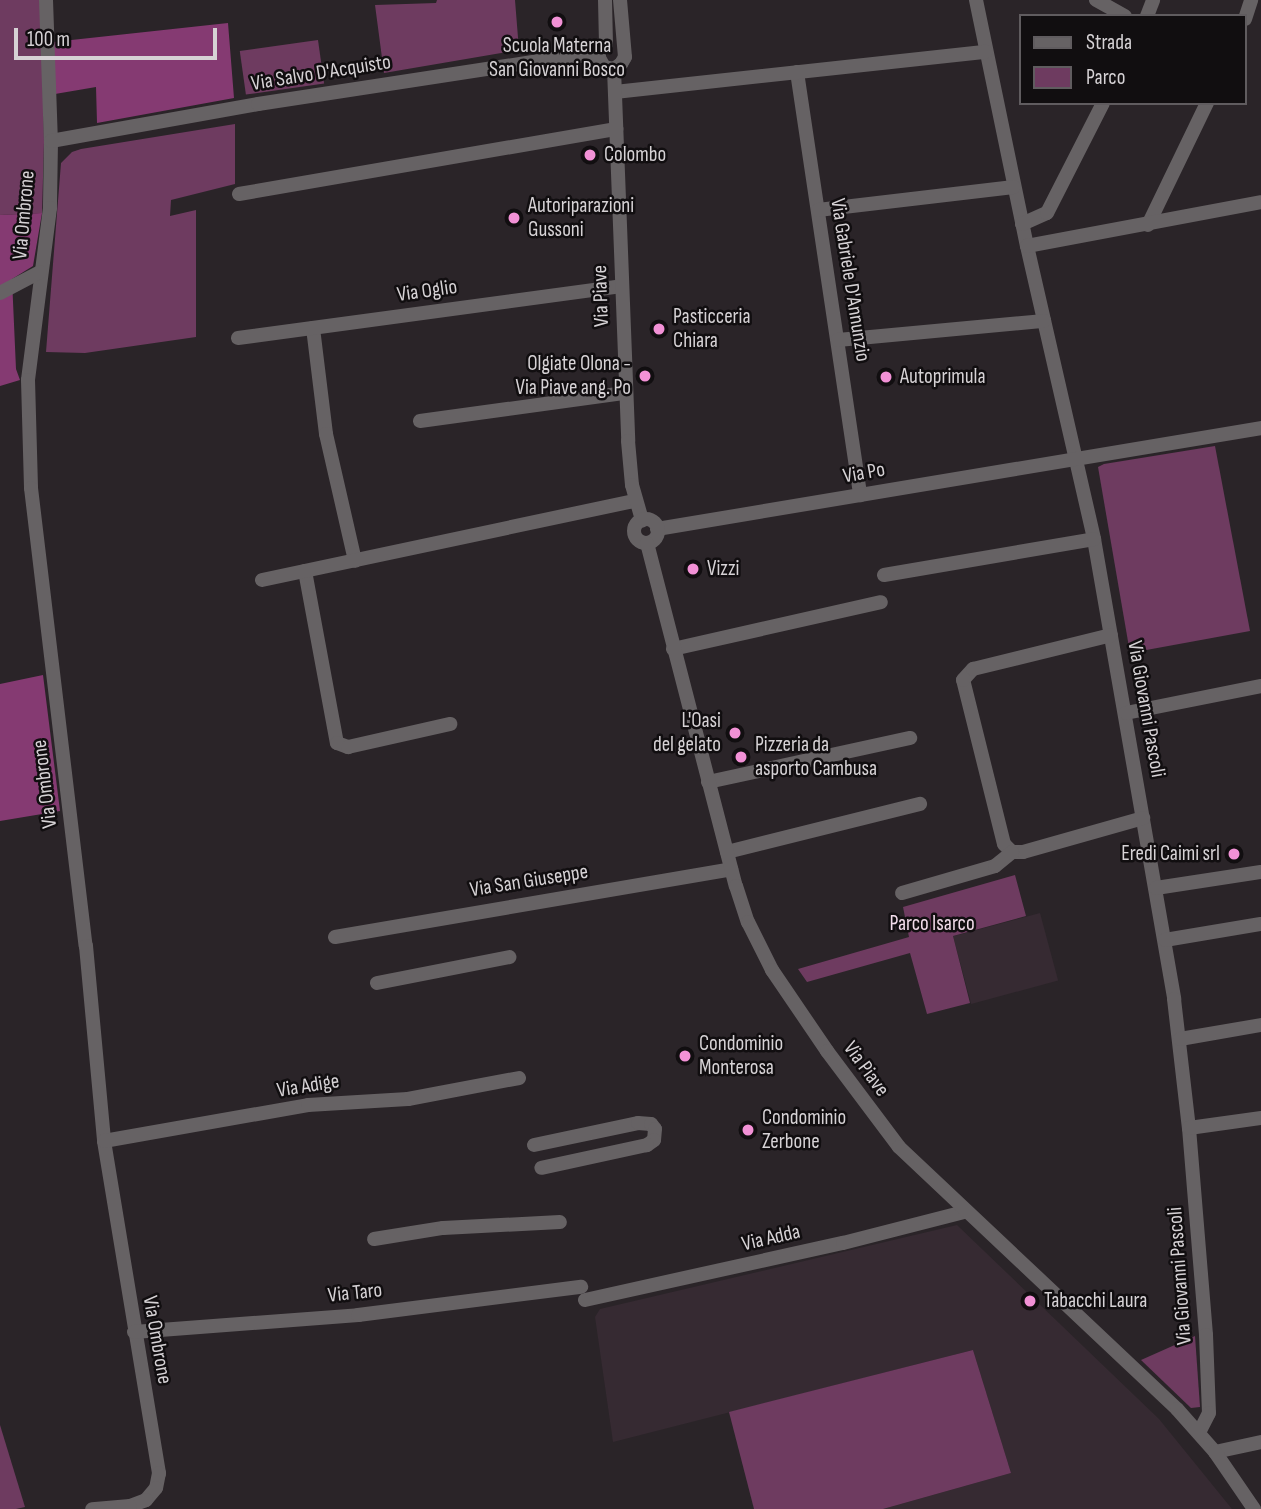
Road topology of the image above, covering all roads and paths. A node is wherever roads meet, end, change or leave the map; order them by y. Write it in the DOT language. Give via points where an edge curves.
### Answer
graph roads {
  1 [pos="46,0"];
  2 [pos="605,0"];
  3 [pos="620,0"];
  4 [pos="976,0"];
  5 [pos="1096,0"];
  6 [pos="1121,14"];
  7 [pos="622,48"];
  8 [pos="602,49"];
  9 [pos="986,52"];
  10 [pos="614,69"];
  11 [pos="797,72"];
  12 [pos="615,92"];
  13 [pos="1102,105"];
  14 [pos="1207,105"];
  15 [pos="616,129"];
  16 [pos="51,141"];
  17 [pos="1014,187"];
  18 [pos="239,194"];
  19 [pos="1261,202"];
  20 [pos="818,210"];
  21 [pos="1022,224"];
  22 [pos="1148,225"];
  23 [pos="1027,246"];
  24 [pos="40,272"];
  25 [pos="621,286"];
  26 [pos="0,293"];
  27 [pos="1044,321"];
  28 [pos="313,328"];
  29 [pos="238,338"];
  30 [pos="838,340"];
  31 [pos="625,393"];
  32 [pos="420,421"];
  33 [pos="1261,431"];
  34 [pos="1078,458"];
  35 [pos="860,495"];
  36 [pos="635,501"];
  37 [pos="642,521"];
  38 [pos="657,529"];
  39 [pos="1094,539"];
  40 [pos="647,543"];
  41 [pos="355,561"];
  42 [pos="305,571"];
  43 [pos="884,575"];
  44 [pos="262,580"];
  45 [pos="881,602"];
  46 [pos="1111,635"];
  47 [pos="673,649"];
  48 [pos="1261,687"];
  49 [pos="1126,713"];
  50 [pos="450,724"];
  51 [pos="909,738"];
  52 [pos="708,782"];
  53 [pos="920,804"];
  54 [pos="1143,818"];
  55 [pos="727,852"];
  56 [pos="1012,852"];
  57 [pos="731,869"];
  58 [pos="1261,872"];
  59 [pos="1156,888"];
  60 [pos="902,893"];
  61 [pos="1261,924"];
  62 [pos="335,937"];
  63 [pos="1165,940"];
  64 [pos="509,957"];
  65 [pos="377,983"];
  66 [pos="1261,1025"];
  67 [pos="1180,1039"];
  68 [pos="519,1078"];
  69 [pos="1261,1118"];
  70 [pos="1189,1128"];
  71 [pos="104,1141"];
  72 [pos="534,1145"];
  73 [pos="541,1168"];
  74 [pos="964,1212"];
  75 [pos="559,1222"];
  76 [pos="374,1239"];
  77 [pos="583,1293"];
  78 [pos="134,1332"];
  79 [pos="1199,1433"];
  80 [pos="1261,1442"];
  81 [pos="1215,1452"];
  82 [pos="1251,1505"];
  83 [pos="92,1509"];
  1 -- 16 [label="street, Via Ombrone"];
  2 -- 8 [label="street"];
  3 -- 7 [label="street, Via Piave"];
  4 -- 9 [label="street, Via Giovanni Pascoli"];
  5 -- 6 [label="street"];
  7 -- 8 [label="street" via="617,43"];
  7 -- 10 [label="street, Via Piave" via="624,61"];
  8 -- 10 [label="street" via="602,65"];
  8 -- 16 [label="street, Via Salvo D'Acquisto"];
  9 -- 11 [label="street"];
  9 -- 17 [label="street, Via Giovanni Pascoli"];
  10 -- 12 [label="street, Via Piave"];
  11 -- 12 [label="street"];
  11 -- 20 [label="street, Via Gabriele D'Annunzio"];
  12 -- 15 [label="street, Via Piave"];
  13 -- 21 [label="street" via="1047,213"];
  14 -- 22 [label="street"];
  15 -- 18 [label="street"];
  15 -- 25 [label="street, Via Piave"];
  16 -- 24 [label="street, Via Ombrone" via="50,208"];
  17 -- 20 [label="street"];
  17 -- 21 [label="street, Via Giovanni Pascoli"];
  19 -- 22 [label="street"];
  20 -- 30 [label="street, Via Gabriele D'Annunzio"];
  21 -- 23 [label="street, Via Giovanni Pascoli"];
  22 -- 23 [label="street"];
  23 -- 27 [label="street, Via Giovanni Pascoli"];
  24 -- 26 [label="street"];
  24 -- 71 [label="street, Via Ombrone" via="28,380 31,488 86,946"];
  25 -- 28 [label="street, Via Oglio"];
  25 -- 31 [label="street, Via Piave"];
  27 -- 30 [label="street"];
  27 -- 34 [label="street, Via Giovanni Pascoli"];
  28 -- 29 [label="street, Via Oglio"];
  28 -- 41 [label="street" via="326,434"];
  30 -- 35 [label="street, Via Gabriele D'Annunzio"];
  31 -- 32 [label="street"];
  31 -- 36 [label="street, Via Piave"];
  33 -- 34 [label="street, Via Po"];
  34 -- 35 [label="street, Via Po"];
  34 -- 39 [label="street, Via Giovanni Pascoli"];
  35 -- 38 [label="street, Via Po"];
  36 -- 37 [label="street, Via Piave"];
  36 -- 41 [label="street"];
  37 -- 38 [label="street" via="652,521"];
  37 -- 40 [label="street, Via Piave" via="635,526 634,535"];
  38 -- 40 [label="street" via="656,538"];
  39 -- 43 [label="street"];
  39 -- 46 [label="street, Via Giovanni Pascoli"];
  40 -- 47 [label="street, Via Piave"];
  41 -- 42 [label="street"];
  42 -- 44 [label="street"];
  42 -- 50 [label="street" via="338,743 348,747"];
  45 -- 47 [label="street"];
  46 -- 49 [label="street, Via Giovanni Pascoli"];
  46 -- 56 [label="street" via="973,669 963,680 1004,844"];
  47 -- 52 [label="street, Via Piave"];
  48 -- 49 [label="street"];
  49 -- 54 [label="street, Via Giovanni Pascoli"];
  51 -- 52 [label="street"];
  52 -- 55 [label="street, Via Piave"];
  53 -- 55 [label="street"];
  54 -- 56 [label="street"];
  54 -- 59 [label="street, Via Giovanni Pascoli"];
  55 -- 57 [label="street, Via Piave"];
  56 -- 60 [label="street" via="995,866"];
  57 -- 62 [label="street, Via San Giuseppe"];
  57 -- 74 [label="street, Via Piave" via="756,941 805,1020 890,1137"];
  58 -- 59 [label="street"];
  59 -- 63 [label="street, Via Giovanni Pascoli"];
  61 -- 63 [label="street"];
  63 -- 67 [label="street, Via Giovanni Pascoli"];
  64 -- 65 [label="street"];
  66 -- 67 [label="street"];
  67 -- 70 [label="street, Via Giovanni Pascoli"];
  68 -- 71 [label="street, Via Adige" via="408,1099 326,1103"];
  69 -- 70 [label="street"];
  70 -- 79 [label="street, Via Giovanni Pascoli" via="1209,1408 1208,1421"];
  71 -- 78 [label="street, Via Ombrone"];
  72 -- 73 [label="street" via="638,1123 655,1129 654,1140 646,1144"];
  74 -- 77 [label="street, Via Adda" via="830,1246"];
  74 -- 79 [label="street, Via Piave"];
  75 -- 76 [label="street" via="443,1228"];
  77 -- 78 [label="street, Via Taro"];
  78 -- 83 [label="street, Via Ombrone" via="159,1473 156,1488 146,1500 130,1506"];
  79 -- 81 [label="street, Via Piave"];
  80 -- 81 [label="street"];
  81 -- 82 [label="street, Via Piave"];
}
